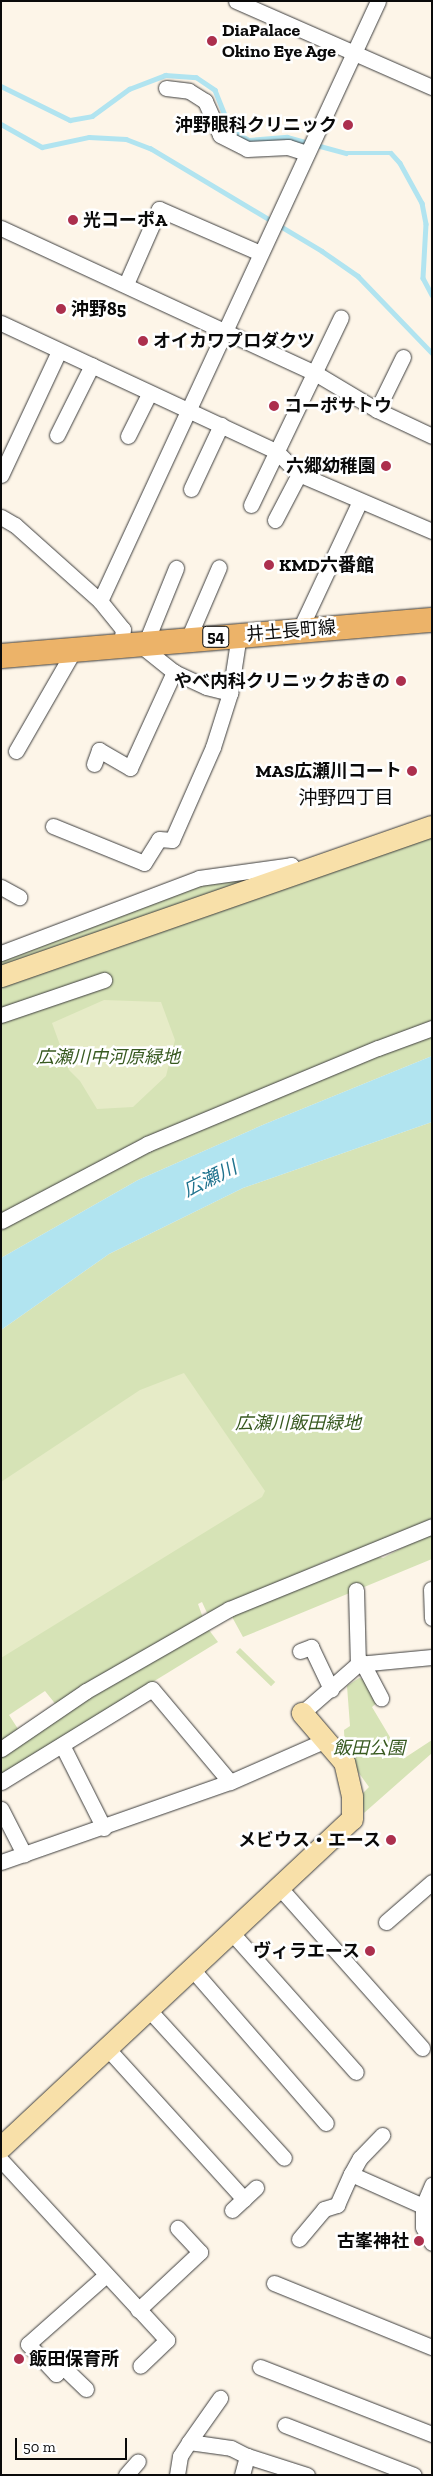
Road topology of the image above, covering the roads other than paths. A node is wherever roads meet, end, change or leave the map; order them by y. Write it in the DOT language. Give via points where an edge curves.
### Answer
graph roads {
  1 [pos="236,1"];
  2 [pos="378,1"];
  3 [pos="352,55"];
  4 [pos="166,88"];
  5 [pos="432,88"];
  6 [pos="309,147"];
  7 [pos="1,228"];
  8 [pos="260,253"];
  9 [pos="126,284"];
  10 [pos="341,317"];
  11 [pos="1,323"];
  12 [pos="224,330"];
  13 [pos="59,351"];
  14 [pos="403,358"];
  15 [pos="92,365"];
  16 [pos="315,373"];
  17 [pos="149,394"];
  18 [pos="187,410"];
  19 [pos="377,410"];
  20 [pos="221,425"];
  21 [pos="57,435"];
  22 [pos="128,436"];
  23 [pos="432,436"];
  24 [pos="276,452"];
  25 [pos="299,474"];
  26 [pos="1,475"];
  27 [pos="191,489"];
  28 [pos="360,501"];
  29 [pos="251,505"];
  30 [pos="1,517"];
  31 [pos="274,520"];
  32 [pos="432,531"];
  33 [pos="176,568"];
  34 [pos="219,568"];
  35 [pos="100,601"];
  36 [pos="432,620"];
  37 [pos="300,629"];
  38 [pos="239,635"];
  39 [pos="188,639"];
  40 [pos="135,644"];
  41 [pos="74,650"];
  42 [pos="1,656"];
  43 [pos="174,672"];
  44 [pos="230,693"];
  45 [pos="16,751"];
  46 [pos="94,764"];
  47 [pos="53,826"];
  48 [pos="432,826"];
  49 [pos="297,875"];
  50 [pos="1,886"];
  51 [pos="19,898"];
  52 [pos="1,953"];
  53 [pos="1,976"];
  54 [pos="104,980"];
  55 [pos="1,1015"];
  56 [pos="432,1028"];
  57 [pos="1,1221"];
  58 [pos="432,1526"];
  59 [pos="431,1589"];
  60 [pos="356,1590"];
  61 [pos="432,1618"];
  62 [pos="300,1652"];
  63 [pos="432,1657"];
  64 [pos="360,1663"];
  65 [pos="331,1689"];
  66 [pos="380,1698"];
  67 [pos="302,1714"];
  68 [pos="326,1740"];
  69 [pos="62,1745"];
  70 [pos="1,1749"];
  71 [pos="1,1782"];
  72 [pos="230,1782"];
  73 [pos="1,1809"];
  74 [pos="104,1828"];
  75 [pos="24,1854"];
  76 [pos="1,1862"];
  77 [pos="432,1882"];
  78 [pos="280,1888"];
  79 [pos="386,1922"];
  80 [pos="232,1933"];
  81 [pos="192,1969"];
  82 [pos="149,2010"];
  83 [pos="108,2048"];
  84 [pos="422,2048"];
  85 [pos="356,2072"];
  86 [pos="326,2123"];
  87 [pos="382,2134"];
  88 [pos="1,2147"];
  89 [pos="284,2158"];
  90 [pos="1,2160"];
  91 [pos="351,2174"];
  92 [pos="432,2185"];
  93 [pos="256,2188"];
  94 [pos="244,2199"];
  95 [pos="423,2206"];
  96 [pos="232,2210"];
  97 [pos="178,2228"];
  98 [pos="299,2240"];
  99 [pos="432,2243"];
  100 [pos="106,2275"];
  101 [pos="274,2283"];
  102 [pos="138,2310"];
  103 [pos="432,2347"];
  104 [pos="140,2366"];
  105 [pos="260,2367"];
  106 [pos="86,2389"];
  107 [pos="220,2398"];
  108 [pos="286,2425"];
  109 [pos="432,2434"];
  110 [pos="189,2442"];
  111 [pos="247,2456"];
  112 [pos="138,2461"];
  113 [pos="126,2475"];
  114 [pos="176,2475"];
  115 [pos="242,2475"];
  116 [pos="307,2475"];
  117 [pos="414,2475"];
  1 -- 3 [label="street"];
  2 -- 3 [label="street"];
  3 -- 5 [label="street"];
  3 -- 6 [label="street"];
  4 -- 6 [label="street" via="189,90 205,101 220,135 246,149"];
  6 -- 8 [label="street"];
  7 -- 9 [label="street"];
  8 -- 9 [label="street" via="159,209"];
  8 -- 12 [label="street"];
  9 -- 12 [label="street"];
  10 -- 16 [label="street"];
  11 -- 13 [label="street"];
  12 -- 16 [label="street"];
  12 -- 18 [label="street"];
  13 -- 15 [label="street"];
  13 -- 26 [label="street"];
  14 -- 19 [label="street"];
  15 -- 17 [label="street"];
  15 -- 21 [label="street"];
  16 -- 19 [label="street"];
  16 -- 24 [label="street"];
  17 -- 18 [label="street"];
  17 -- 22 [label="street"];
  18 -- 20 [label="street"];
  18 -- 35 [label="street"];
  19 -- 23 [label="street"];
  20 -- 24 [label="street"];
  20 -- 27 [label="street"];
  24 -- 25 [label="street"];
  24 -- 29 [label="street"];
  25 -- 28 [label="street"];
  25 -- 31 [label="street"];
  28 -- 32 [label="street"];
  28 -- 37 [label="street"];
  30 -- 35 [label="street" via="15,525"];
  33 -- 40 [label="street"];
  34 -- 39 [label="street"];
  35 -- 40 [label="street"];
  36 -- 37 [label="main road, 井土長町線 / 54"];
  37 -- 38 [label="main road, 井土長町線 / 54"];
  38 -- 39 [label="main road, 井土長町線 / 54"];
  38 -- 44 [label="street"];
  39 -- 40 [label="main road, 井土長町線 / 54"];
  40 -- 41 [label="main road, 井土長町線 / 54"];
  40 -- 43 [label="street"];
  41 -- 42 [label="main road, 井土長町線 / 54"];
  41 -- 45 [label="street"];
  43 -- 44 [label="street" via="206,687"];
  43 -- 46 [label="street" via="130,768 99,750"];
  44 -- 47 [label="street" via="213,746 172,840 159,839 144,863"];
  48 -- 49 [label="street"];
  49 -- 52 [label="street" via="291,866 199,878"];
  49 -- 53 [label="street"];
  50 -- 51 [label="street"];
  54 -- 55 [label="street"];
  56 -- 57 [label="street" via="147,1144"];
  58 -- 70 [label="street" via="229,1609 86,1691"];
  59 -- 61 [label="street"];
  60 -- 64 [label="street"];
  62 -- 65 [label="street" via="312,1646"];
  63 -- 64 [label="street"];
  64 -- 65 [label="street"];
  64 -- 66 [label="street"];
  65 -- 67 [label="street"];
  67 -- 68 [label="street"];
  68 -- 72 [label="street"];
  68 -- 78 [label="street" via="344,1762 353,1816"];
  69 -- 71 [label="street"];
  69 -- 72 [label="street" via="152,1689"];
  69 -- 74 [label="street"];
  72 -- 74 [label="street"];
  73 -- 75 [label="street"];
  74 -- 75 [label="street"];
  75 -- 76 [label="street"];
  77 -- 79 [label="street"];
  78 -- 80 [label="street"];
  78 -- 84 [label="street"];
  80 -- 81 [label="street"];
  80 -- 85 [label="street"];
  81 -- 82 [label="street"];
  81 -- 86 [label="street"];
  82 -- 83 [label="street"];
  82 -- 89 [label="street"];
  83 -- 88 [label="street"];
  83 -- 94 [label="street"];
  87 -- 91 [label="street" via="360,2158"];
  90 -- 100 [label="street"];
  91 -- 95 [label="street"];
  91 -- 98 [label="street" via="337,2205 324,2209"];
  92 -- 95 [label="street"];
  93 -- 94 [label="street"];
  94 -- 96 [label="street"];
  95 -- 99 [label="street" via="423,2227"];
  97 -- 102 [label="street" via="200,2252"];
  100 -- 102 [label="street"];
  100 -- 106 [label="street" via="28,2344 56,2374 63,2367"];
  101 -- 103 [label="street"];
  102 -- 104 [label="street" via="170,2337"];
  105 -- 109 [label="street"];
  107 -- 110 [label="street"];
  108 -- 117 [label="street"];
  110 -- 111 [label="street" via="231,2448"];
  110 -- 114 [label="street" via="180,2456"];
  111 -- 115 [label="street"];
  111 -- 116 [label="street"];
  112 -- 113 [label="street"];
}
